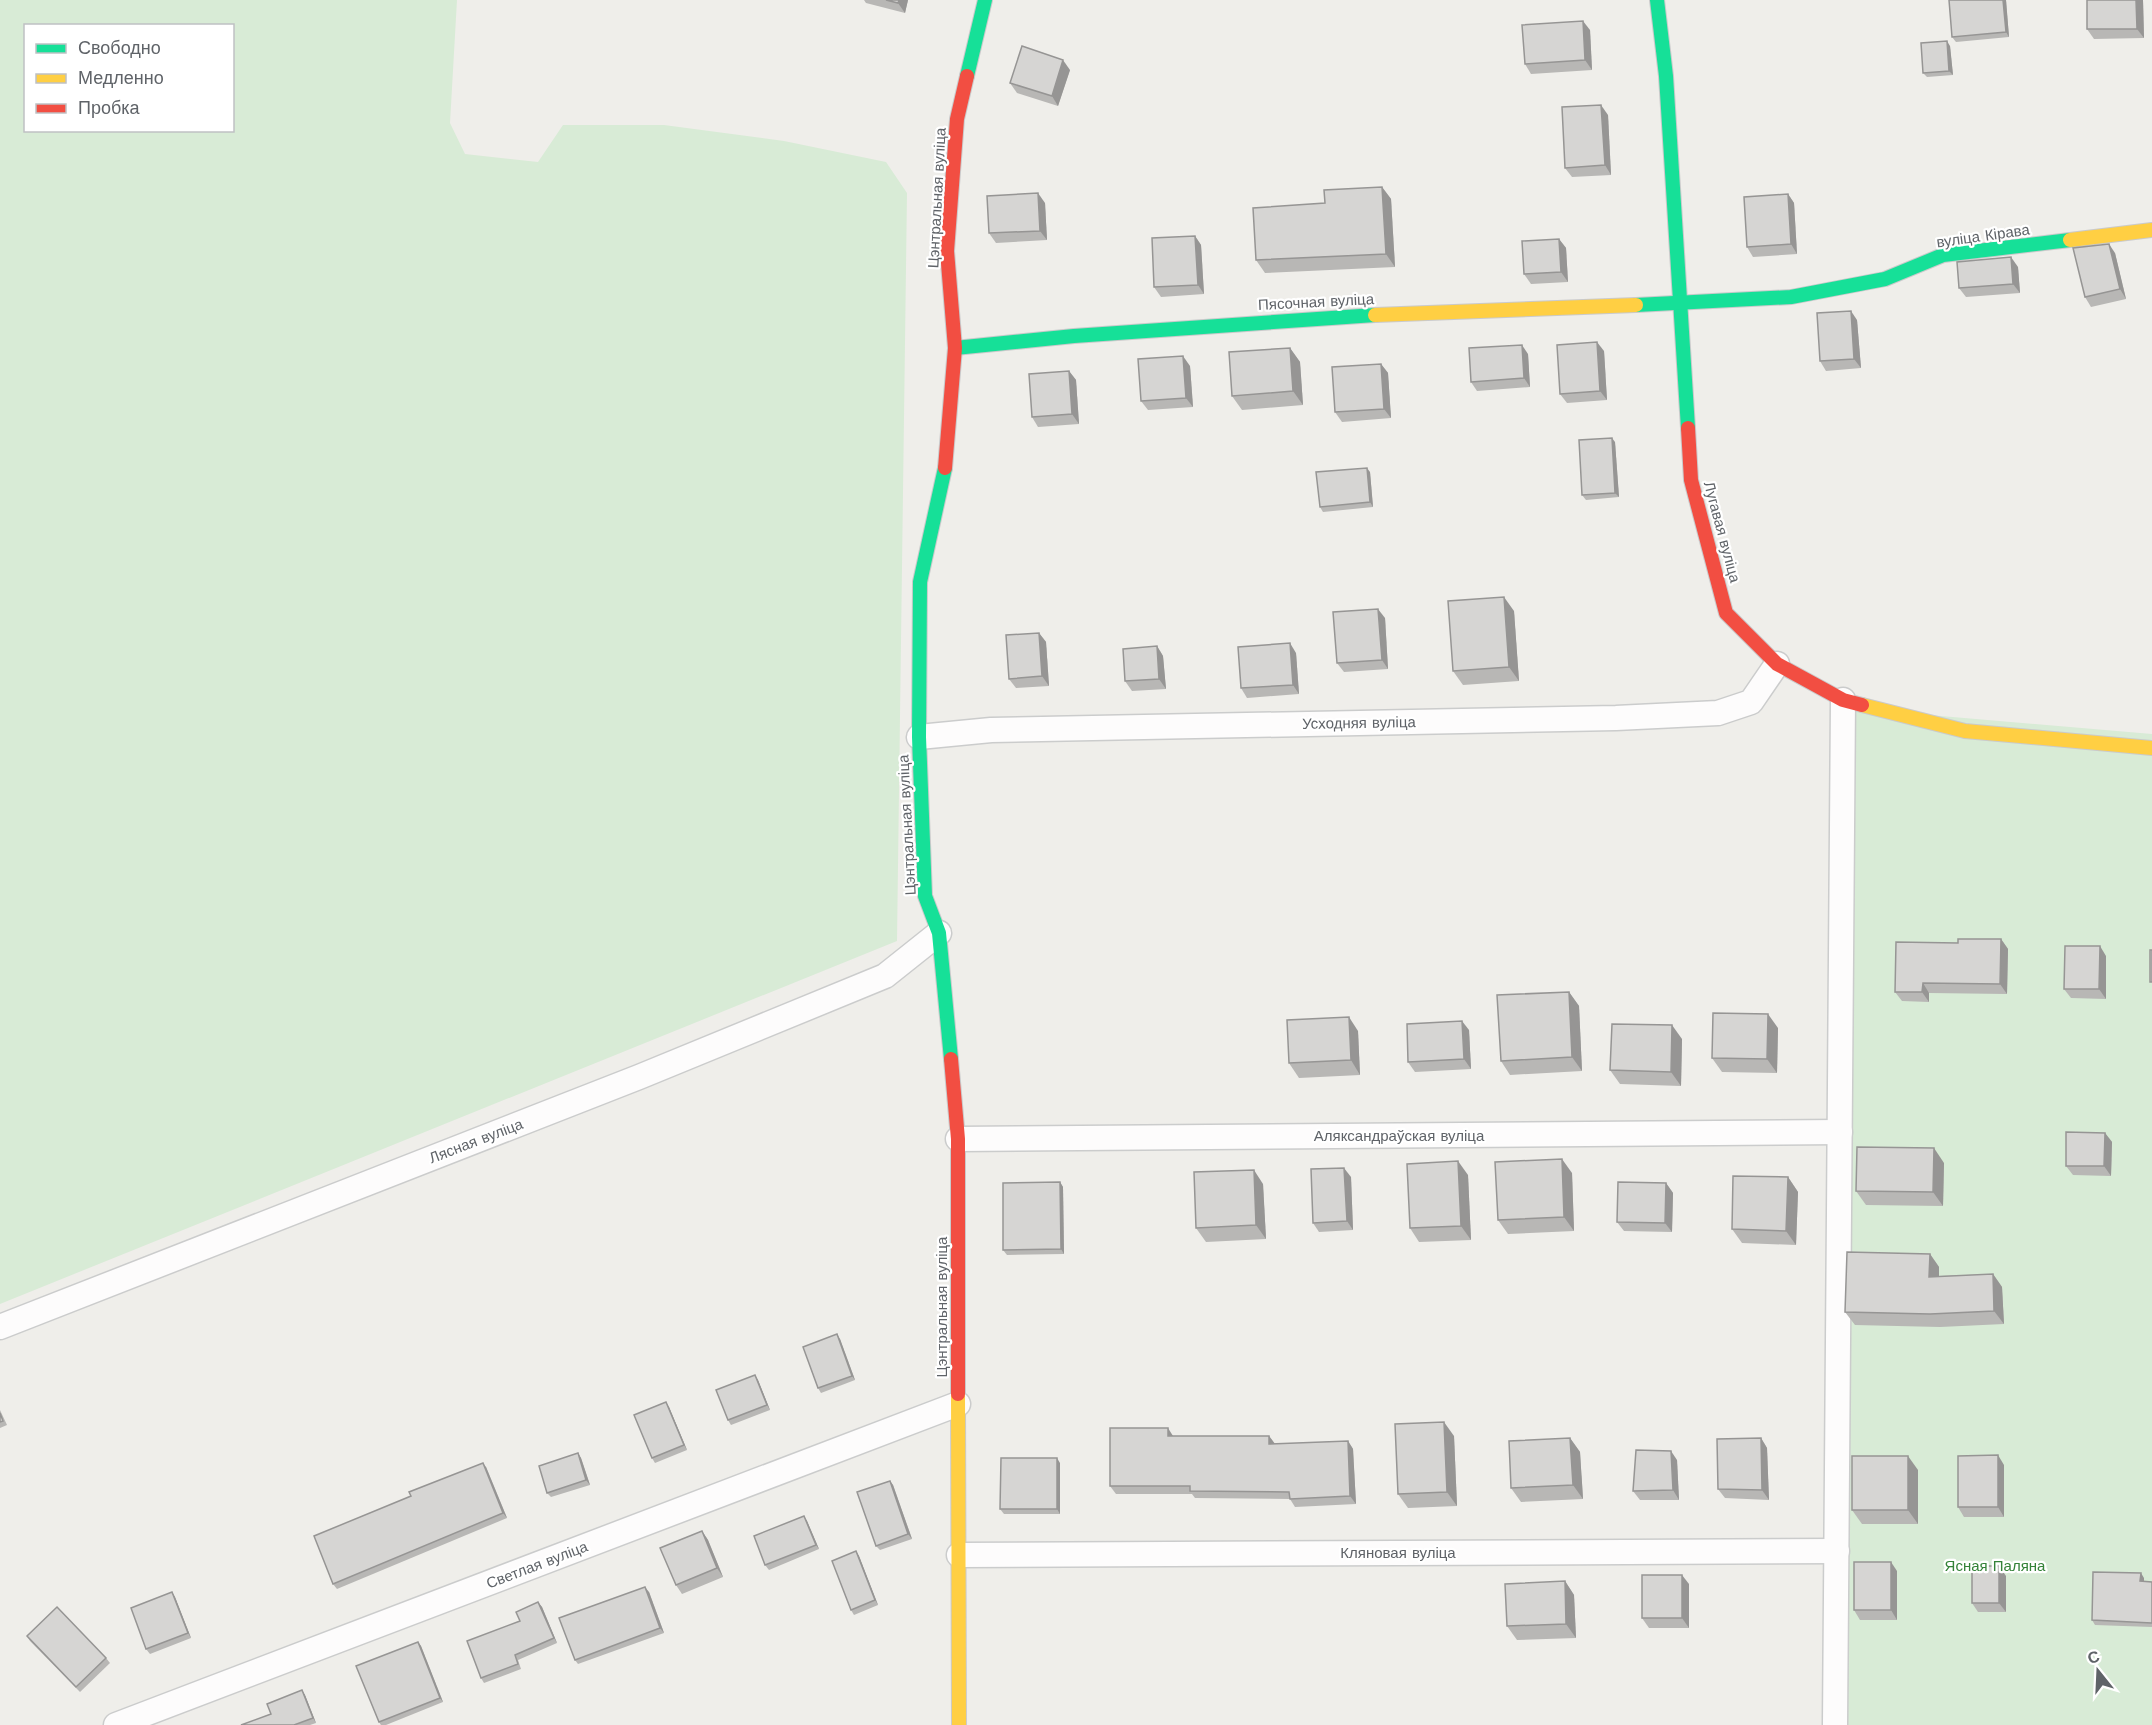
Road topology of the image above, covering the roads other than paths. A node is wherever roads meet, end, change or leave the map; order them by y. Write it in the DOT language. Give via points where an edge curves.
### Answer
graph roads {
  1 [pos="985,0"];
  2 [pos="1657,0"];
  3 [pos="2152,230"];
  4 [pos="1679,301"];
  5 [pos="955,348"];
  6 [pos="1778,664"];
  7 [pos="1843,700"];
  8 [pos="919,737"];
  9 [pos="2152,748"];
  10 [pos="939,933"];
  11 [pos="1840,1132"];
  12 [pos="958,1139"];
  13 [pos="0,1327"];
  14 [pos="958,1404"];
  15 [pos="1837,1551"];
  16 [pos="959,1555"];
  17 [pos="116,1725"];
  18 [pos="959,1725"];
  19 [pos="1835,1725"];
  1 -- 5 [label="street, Цэнтральная вуліца" via="957,118 947,251"];
  2 -- 4 [label="street, Лугавая вуліца" via="1666,76"];
  3 -- 4 [label="street, вуліца Кірава" via="1943,255 1885,279 1791,297"];
  4 -- 5 [label="street, Пясочная вуліца" via="1330,317"];
  4 -- 6 [label="street, Лугавая вуліца" via="1691,480 1726,613"];
  5 -- 8 [label="street, Цэнтральная вуліца" via="947,457 920,582"];
  6 -- 7 [label="street, Лугавая вуліца"];
  6 -- 8 [label="street, Усходняя вуліца" via="1751,702 1718,713 991,730"];
  7 -- 9 [label="street, Лугавая вуліца" via="1965,731"];
  7 -- 11 [label="street"];
  8 -- 10 [label="street, Цэнтральная вуліца" via="925,896"];
  10 -- 12 [label="street, Цэнтральная вуліца"];
  10 -- 13 [label="street, Лясная вуліца" via="885,976 639,1077"];
  11 -- 12 [label="street, Аляксандраўская вуліца"];
  11 -- 15 [label="street"];
  12 -- 14 [label="street, Цэнтральная вуліца"];
  14 -- 16 [label="street, Цэнтральная вуліца"];
  14 -- 17 [label="street, Светлая вуліца"];
  15 -- 16 [label="street, Кляновая вуліца"];
  15 -- 19 [label="street"];
  16 -- 18 [label="street, Цэнтральная вуліца"];
}
